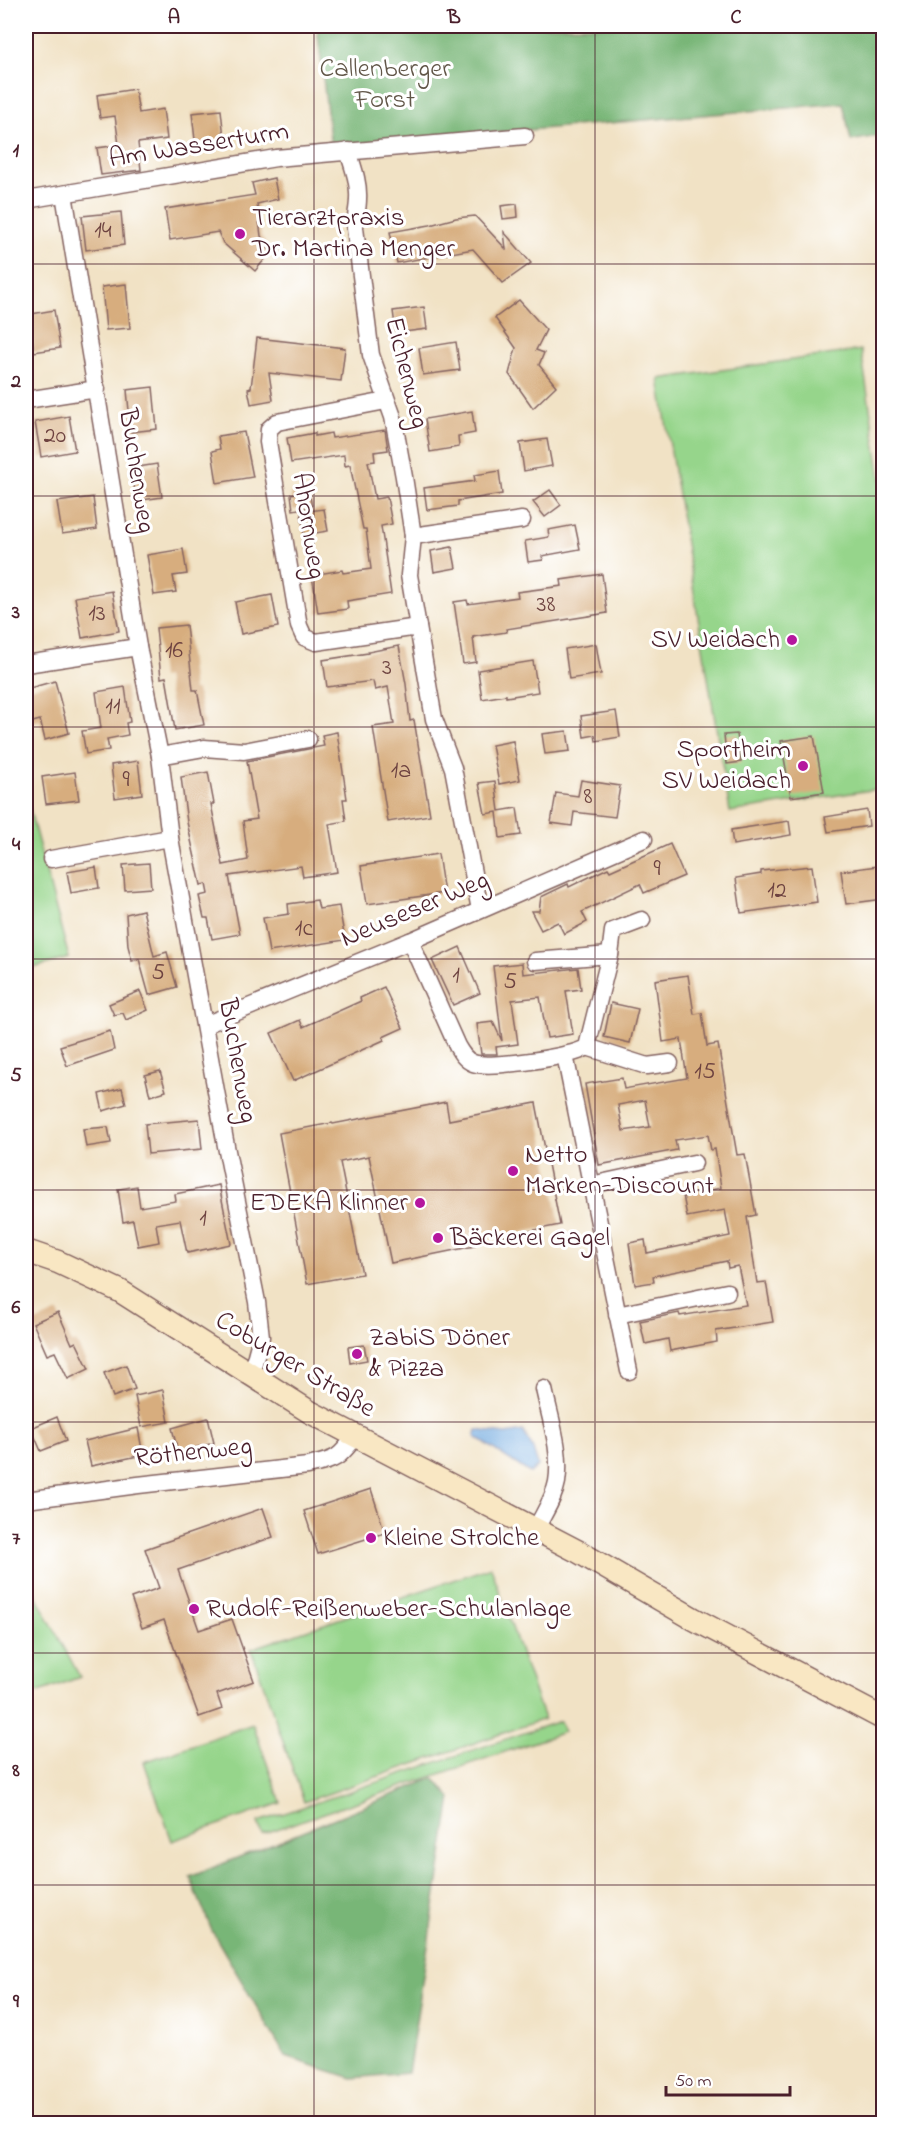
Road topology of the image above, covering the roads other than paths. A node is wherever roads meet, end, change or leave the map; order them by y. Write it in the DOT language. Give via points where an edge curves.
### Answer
graph roads {
  1 [pos="525,136"];
  2 [pos="348,152"];
  3 [pos="64,194"];
  4 [pos="26,200"];
  5 [pos="97,389"];
  6 [pos="26,400"];
  7 [pos="386,401"];
  8 [pos="522,520"];
  9 [pos="413,536"];
  10 [pos="418,627"];
  11 [pos="138,647"];
  12 [pos="26,664"];
  13 [pos="308,739"];
  14 [pos="160,756"];
  15 [pos="170,838"];
  16 [pos="644,839"];
  17 [pos="51,859"];
  18 [pos="480,910"];
  19 [pos="642,920"];
  20 [pos="410,941"];
  21 [pos="610,955"];
  22 [pos="535,961"];
  23 [pos="205,1025"];
  24 [pos="587,1047"];
  25 [pos="564,1055"];
  26 [pos="670,1063"];
  27 [pos="694,1163"];
  28 [pos="591,1185"];
  29 [pos="26,1251"];
  30 [pos="727,1292"];
  31 [pos="617,1315"];
  32 [pos="629,1371"];
  33 [pos="251,1374"];
  34 [pos="544,1389"];
  35 [pos="356,1436"];
  36 [pos="26,1500"];
  37 [pos="536,1529"];
  38 [pos="884,1719"];
  1 -- 2 [label="street, Am Wasserturm"];
  2 -- 3 [label="street, Am Wasserturm" via="276,158"];
  2 -- 7 [label="street, Eichenweg" via="358,183 355,228 370,355"];
  3 -- 4 [label="street, Am Wasserturm"];
  3 -- 5 [label="street, Buchenweg"];
  5 -- 6 [label="street"];
  5 -- 11 [label="street, Buchenweg"];
  7 -- 9 [label="street, Eichenweg" via="393,417"];
  7 -- 10 [label="street, Ahornweg" via="277,422 269,429 268,442 304,637 316,642"];
  8 -- 9 [label="street"];
  9 -- 10 [label="street, Eichenweg" via="409,575"];
  10 -- 18 [label="street, Eichenweg" via="434,718 453,768"];
  11 -- 12 [label="street"];
  11 -- 14 [label="street, Buchenweg"];
  13 -- 14 [label="street" via="244,751 204,748"];
  14 -- 15 [label="street, Buchenweg"];
  15 -- 17 [label="street"];
  15 -- 23 [label="street, Buchenweg"];
  16 -- 18 [label="street, Neuseser Weg"];
  18 -- 20 [label="street, Neuseser Weg"];
  19 -- 21 [label="street" via="613,931"];
  20 -- 23 [label="street, Neuseser Weg"];
  20 -- 25 [label="street" via="465,1059 479,1065 506,1065"];
  21 -- 22 [label="street"];
  21 -- 24 [label="street"];
  23 -- 33 [label="street, Buchenweg" via="257,1302 261,1337"];
  24 -- 25 [label="street"];
  24 -- 26 [label="street" via="647,1066"];
  25 -- 28 [label="street"];
  27 -- 28 [label="street"];
  28 -- 31 [label="street"];
  29 -- 33 [label="main road, Coburger Straße" via="120,1291"];
  30 -- 31 [label="street"];
  31 -- 32 [label="street"];
  33 -- 35 [label="main road, Coburger Straße"];
  34 -- 37 [label="street" via="557,1451 557,1478"];
  35 -- 36 [label="street, Röthenweg" via="334,1460 308,1466"];
  35 -- 37 [label="main road, Coburger Straße"];
  37 -- 38 [label="main road, Coburger Straße"];
}
